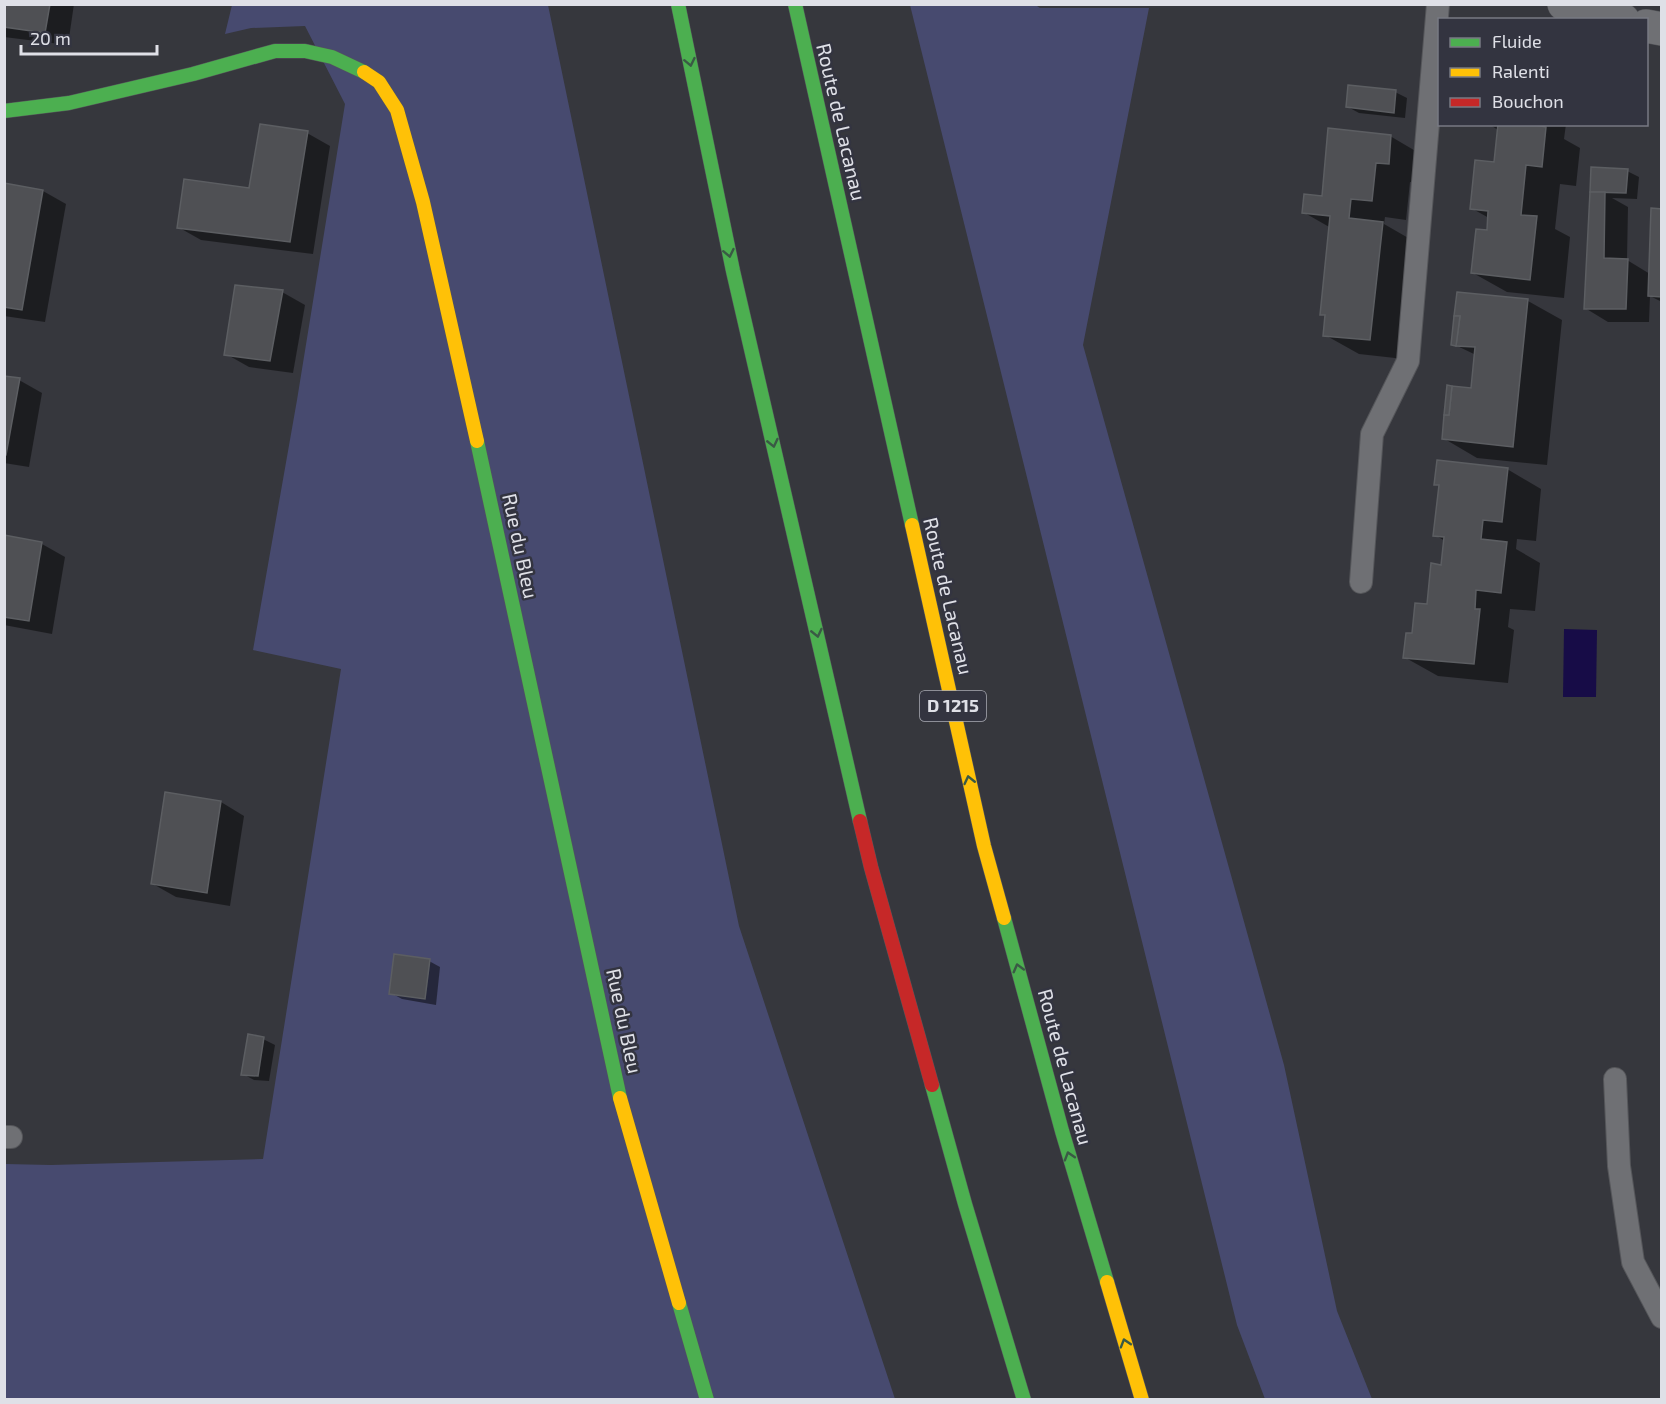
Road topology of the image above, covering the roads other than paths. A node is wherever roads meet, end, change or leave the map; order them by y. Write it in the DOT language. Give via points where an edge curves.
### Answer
graph roads {
  1 [pos="678,4"];
  2 [pos="795,4"];
  3 [pos="1438,4"];
  4 [pos="1564,4"];
  5 [pos="1616,18"];
  6 [pos="4,111"];
  7 [pos="1361,582"];
  8 [pos="1615,1079"];
  9 [pos="1662,1317"];
  10 [pos="707,1400"];
  11 [pos="1024,1400"];
  12 [pos="1142,1400"];
  1 -- 11 [label="main road, one-way" via="733,271 871,867"];
  12 -- 2 [label="main road, Route de Lacanau / D 1215, one-way" via="1062,1131 984,846"];
  3 -- 7 [label="lane" via="1408,361 1372,434"];
  4 -- 5 [label="street"];
  6 -- 10 [label="main road, Rue du Bleu" via="69,103 274,51 305,51 357,67 379,82 397,110 423,202 467,395 621,1104"];
  8 -- 9 [label="lane" via="1619,1166 1633,1262"];
}
